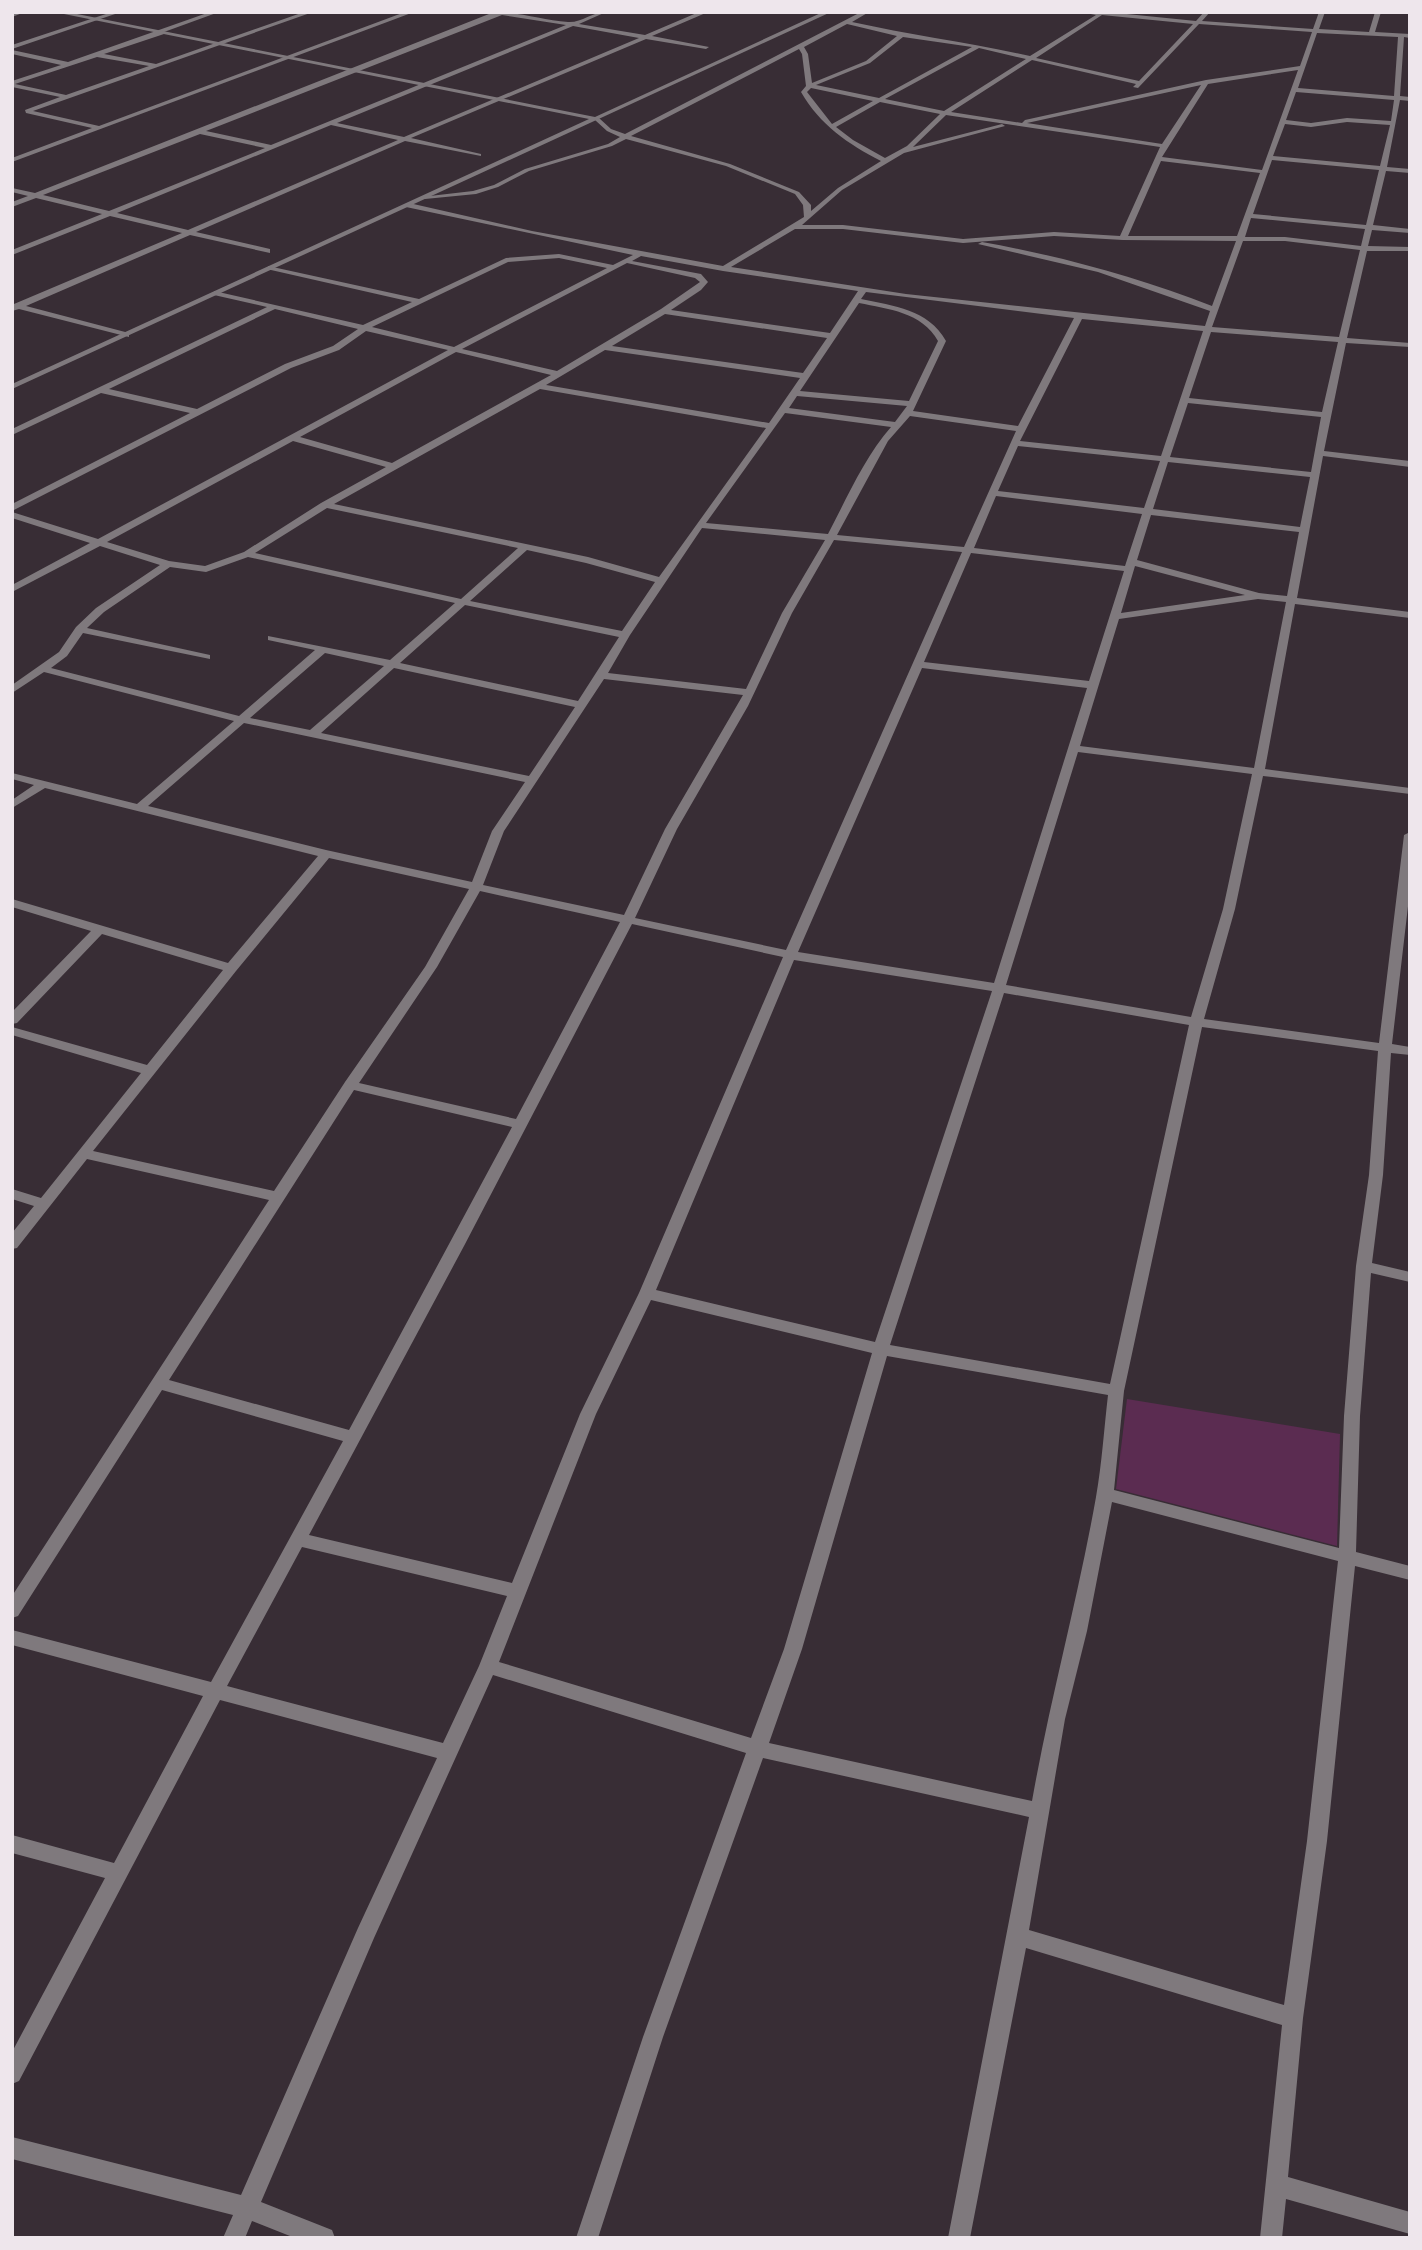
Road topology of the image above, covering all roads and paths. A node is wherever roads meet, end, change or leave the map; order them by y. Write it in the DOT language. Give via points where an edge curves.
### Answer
graph roads {
  1 [pos="22,12"];
  2 [pos="57,12"];
  3 [pos="118,12"];
  4 [pos="216,12"];
  5 [pos="310,12"];
  6 [pos="411,12"];
  7 [pos="500,12"];
  8 [pos="603,12"];
  9 [pos="705,12"];
  10 [pos="828,12"];
  11 [pos="866,12"];
  12 [pos="1083,12"];
  13 [pos="1207,12"];
  14 [pos="1322,12"];
  15 [pos="1378,12"];
  16 [pos="1102,13"];
  17 [pos="12,15"];
  18 [pos="95,20"];
  19 [pos="845,22"];
  20 [pos="1197,22"];
  21 [pos="572,25"];
  22 [pos="1316,32"];
  23 [pos="160,33"];
  24 [pos="901,35"];
  25 [pos="1371,35"];
  26 [pos="1401,36"];
  27 [pos="648,37"];
  28 [pos="1410,37"];
  29 [pos="220,44"];
  30 [pos="800,45"];
  31 [pos="978,46"];
  32 [pos="706,47"];
  33 [pos="12,49"];
  34 [pos="97,55"];
  35 [pos="288,58"];
  36 [pos="1033,60"];
  37 [pos="68,64"];
  38 [pos="158,66"];
  39 [pos="1303,67"];
  40 [pos="354,71"];
  41 [pos="1206,82"];
  42 [pos="1141,83"];
  43 [pos="12,84"];
  44 [pos="425,85"];
  45 [pos="809,86"];
  46 [pos="1295,90"];
  47 [pos="68,97"];
  48 [pos="1397,98"];
  49 [pos="497,99"];
  50 [pos="1410,99"];
  51 [pos="879,100"];
  52 [pos="1116,100"];
  53 [pos="945,113"];
  54 [pos="597,119"];
  55 [pos="1283,122"];
  56 [pos="330,123"];
  57 [pos="1393,123"];
  58 [pos="1017,124"];
  59 [pos="832,127"];
  60 [pos="99,128"];
  61 [pos="198,132"];
  62 [pos="626,137"];
  63 [pos="405,139"];
  64 [pos="1164,146"];
  65 [pos="272,147"];
  66 [pos="902,152"];
  67 [pos="479,155"];
  68 [pos="1270,158"];
  69 [pos="1158,159"];
  70 [pos="12,160"];
  71 [pos="887,162"];
  72 [pos="1382,168"];
  73 [pos="1410,171"];
  74 [pos="1265,172"];
  75 [pos="12,190"];
  76 [pos="35,196"];
  77 [pos="425,197"];
  78 [pos="12,205"];
  79 [pos="409,205"];
  80 [pos="108,214"];
  81 [pos="1249,216"];
  82 [pos="808,218"];
  83 [pos="793,227"];
  84 [pos="1369,227"];
  85 [pos="1410,231"];
  86 [pos="188,233"];
  87 [pos="1123,238"];
  88 [pos="1240,240"];
  89 [pos="963,241"];
  90 [pos="1365,248"];
  91 [pos="1410,249"];
  92 [pos="267,251"];
  93 [pos="12,253"];
  94 [pos="639,255"];
  95 [pos="625,262"];
  96 [pos="614,267"];
  97 [pos="271,268"];
  98 [pos="723,269"];
  99 [pos="864,289"];
  100 [pos="217,293"];
  101 [pos="857,300"];
  102 [pos="419,302"];
  103 [pos="14,307"];
  104 [pos="274,307"];
  105 [pos="1216,310"];
  106 [pos="664,311"];
  107 [pos="1079,317"];
  108 [pos="366,327"];
  109 [pos="1207,331"];
  110 [pos="126,335"];
  111 [pos="832,336"];
  112 [pos="1343,341"];
  113 [pos="1410,345"];
  114 [pos="604,346"];
  115 [pos="457,349"];
  116 [pos="557,374"];
  117 [pos="805,376"];
  118 [pos="538,386"];
  119 [pos="12,387"];
  120 [pos="101,390"];
  121 [pos="794,393"];
  122 [pos="1184,400"];
  123 [pos="910,408"];
  124 [pos="783,410"];
  125 [pos="198,412"];
  126 [pos="1326,415"];
  127 [pos="897,425"];
  128 [pos="772,426"];
  129 [pos="1021,429"];
  130 [pos="12,432"];
  131 [pos="293,438"];
  132 [pos="1015,443"];
  133 [pos="1318,453"];
  134 [pos="1165,459"];
  135 [pos="1410,464"];
  136 [pos="395,467"];
  137 [pos="1314,475"];
  138 [pos="993,493"];
  139 [pos="324,505"];
  140 [pos="12,508"];
  141 [pos="1148,511"];
  142 [pos="12,515"];
  143 [pos="700,525"];
  144 [pos="1305,530"];
  145 [pos="831,538"];
  146 [pos="99,542"];
  147 [pos="525,547"];
  148 [pos="968,550"];
  149 [pos="247,554"];
  150 [pos="168,564"];
  151 [pos="1131,565"];
  152 [pos="661,581"];
  153 [pos="12,589"];
  154 [pos="1259,596"];
  155 [pos="1292,599"];
  156 [pos="461,601"];
  157 [pos="1410,615"];
  158 [pos="1114,617"];
  159 [pos="80,629"];
  160 [pos="625,635"];
  161 [pos="272,638"];
  162 [pos="323,649"];
  163 [pos="206,657"];
  164 [pos="918,664"];
  165 [pos="392,665"];
  166 [pos="44,669"];
  167 [pos="601,675"];
  168 [pos="1093,685"];
  169 [pos="12,690"];
  170 [pos="749,693"];
  171 [pos="581,705"];
  172 [pos="240,719"];
  173 [pos="314,733"];
  174 [pos="1073,748"];
  175 [pos="1259,770"];
  176 [pos="12,776"];
  177 [pos="531,780"];
  178 [pos="43,784"];
  179 [pos="1410,791"];
  180 [pos="12,805"];
  181 [pos="138,808"];
  182 [pos="1410,835"];
  183 [pos="326,854"];
  184 [pos="476,888"];
  185 [pos="12,903"];
  186 [pos="628,919"];
  187 [pos="100,929"];
  188 [pos="790,956"];
  189 [pos="230,968"];
  190 [pos="999,988"];
  191 [pos="12,1020"];
  192 [pos="1196,1022"];
  193 [pos="12,1031"];
  194 [pos="1385,1048"];
  195 [pos="1410,1051"];
  196 [pos="151,1071"];
  197 [pos="350,1085"];
  198 [pos="521,1125"];
  199 [pos="84,1153"];
  200 [pos="12,1194"];
  201 [pos="278,1197"];
  202 [pos="44,1204"];
  203 [pos="12,1244"];
  204 [pos="1364,1266"];
  205 [pos="1410,1277"];
  206 [pos="647,1293"];
  207 [pos="881,1349"];
  208 [pos="158,1384"];
  209 [pos="1116,1391"];
  210 [pos="352,1437"];
  211 [pos="1105,1494"];
  212 [pos="297,1539"];
  213 [pos="1347,1558"];
  214 [pos="1410,1573"];
  215 [pos="516,1591"];
  216 [pos="12,1611"];
  217 [pos="12,1637"];
  218 [pos="488,1665"];
  219 [pos="215,1691"];
  220 [pos="756,1748"];
  221 [pos="449,1753"];
  222 [pos="1040,1811"];
  223 [pos="12,1844"];
  224 [pos="119,1874"];
  225 [pos="1018,1936"];
  226 [pos="1293,2018"];
  227 [pos="12,2074"];
  228 [pos="12,2148"];
  229 [pos="1276,2185"];
  230 [pos="247,2208"];
  231 [pos="1410,2224"];
  232 [pos="234,2238"];
  233 [pos="324,2238"];
  234 [pos="587,2238"];
  235 [pos="959,2238"];
  236 [pos="1271,2238"];
  1 -- 17 [label="street"];
  2 -- 18 [label="street"];
  3 -- 18 [label="street"];
  4 -- 23 [label="street"];
  5 -- 29 [label="street"];
  6 -- 35 [label="street"];
  7 -- 21 [label="street"];
  7 -- 40 [label="street"];
  8 -- 21 [label="street"];
  9 -- 27 [label="street"];
  10 -- 54 [label="street"];
  11 -- 19 [label="street"];
  12 -- 16 [label="street"];
  13 -- 20 [label="street"];
  14 -- 22 [label="street"];
  15 -- 25 [label="street"];
  16 -- 20 [label="street"];
  16 -- 36 [label="street"];
  18 -- 23 [label="street"];
  18 -- 33 [label="street"];
  19 -- 24 [label="street"];
  19 -- 30 [label="street"];
  20 -- 22 [label="street"];
  20 -- 42 [label="street"];
  21 -- 27 [label="street"];
  21 -- 44 [label="street"];
  22 -- 25 [label="street"];
  22 -- 39 [label="street"];
  23 -- 29 [label="street"];
  23 -- 34 [label="street"];
  24 -- 31 [label="street"];
  24 -- 45 [label="street" via="868,62"];
  25 -- 26 [label="street"];
  26 -- 28 [label="street"];
  26 -- 48 [label="street"];
  27 -- 32 [label="street"];
  27 -- 49 [label="street"];
  29 -- 35 [label="street"];
  29 -- 38 [label="street"];
  30 -- 45 [label="street"];
  30 -- 62 [label="street"];
  31 -- 36 [label="street"];
  31 -- 51 [label="street"];
  33 -- 37 [label="street"];
  34 -- 37 [label="street"];
  34 -- 38 [label="street"];
  35 -- 40 [label="street"];
  35 -- 60 [label="street"];
  36 -- 42 [label="street"];
  36 -- 53 [label="street"];
  37 -- 43 [label="street"];
  38 -- 47 [label="street"];
  39 -- 41 [label="street"];
  39 -- 46 [label="street"];
  40 -- 44 [label="street"];
  40 -- 61 [label="street"];
  41 -- 52 [label="street"];
  41 -- 64 [label="street"];
  42 -- 52 [label="street"];
  43 -- 47 [label="street"];
  44 -- 49 [label="street"];
  44 -- 56 [label="street"];
  45 -- 51 [label="street"];
  45 -- 59 [label="street" via="804,92 808,101"];
  46 -- 48 [label="street"];
  46 -- 55 [label="street"];
  47 -- 60 [label="street" via="27,111"];
  48 -- 50 [label="street"];
  48 -- 57 [label="street"];
  49 -- 54 [label="street"];
  49 -- 63 [label="street"];
  51 -- 53 [label="street"];
  51 -- 59 [label="street"];
  52 -- 58 [label="street"];
  53 -- 58 [label="street"];
  53 -- 66 [label="street"];
  54 -- 62 [label="street"];
  54 -- 77 [label="street"];
  55 -- 57 [label="street"];
  55 -- 68 [label="street"];
  56 -- 63 [label="street"];
  56 -- 65 [label="street"];
  57 -- 72 [label="street"];
  58 -- 64 [label="street"];
  58 -- 66 [label="street"];
  59 -- 71 [label="street"];
  60 -- 70 [label="street"];
  61 -- 65 [label="street"];
  61 -- 76 [label="street"];
  62 -- 77 [label="street" via="474,193"];
  62 -- 82 [label="street" via="762,177 797,193 807,205"];
  63 -- 67 [label="street"];
  63 -- 86 [label="street"];
  64 -- 69 [label="street"];
  65 -- 80 [label="street"];
  66 -- 71 [label="street"];
  68 -- 72 [label="street"];
  68 -- 74 [label="street"];
  69 -- 74 [label="street"];
  69 -- 87 [label="street"];
  71 -- 82 [label="street" via="840,189"];
  72 -- 73 [label="street"];
  72 -- 84 [label="street"];
  74 -- 81 [label="street"];
  75 -- 76 [label="street"];
  76 -- 78 [label="street"];
  76 -- 80 [label="street"];
  77 -- 79 [label="street"];
  79 -- 94 [label="street"];
  79 -- 97 [label="street"];
  80 -- 86 [label="street"];
  80 -- 93 [label="street"];
  81 -- 84 [label="street"];
  81 -- 88 [label="street"];
  82 -- 83 [label="street"];
  83 -- 89 [label="street" via="843,227"];
  83 -- 98 [label="street"];
  84 -- 85 [label="street"];
  84 -- 90 [label="street"];
  86 -- 92 [label="street"];
  86 -- 103 [label="street"];
  87 -- 88 [label="street"];
  87 -- 89 [label="street" via="1054,234"];
  88 -- 90 [label="street" via="1285,239"];
  88 -- 105 [label="street"];
  89 -- 105 [label="street" via="1112,272"];
  90 -- 91 [label="street"];
  90 -- 112 [label="street"];
  94 -- 95 [label="street"];
  94 -- 98 [label="street"];
  95 -- 96 [label="street"];
  95 -- 106 [label="street" via="704,279"];
  96 -- 102 [label="street" via="559,256 514,258"];
  96 -- 115 [label="street"];
  97 -- 100 [label="street"];
  97 -- 102 [label="street"];
  98 -- 99 [label="street"];
  99 -- 101 [label="street"];
  99 -- 107 [label="street"];
  100 -- 104 [label="street"];
  100 -- 110 [label="street"];
  101 -- 111 [label="street"];
  101 -- 123 [label="street" via="922,318 939,334 942,341"];
  102 -- 108 [label="street"];
  103 -- 110 [label="street"];
  104 -- 108 [label="street"];
  104 -- 120 [label="street"];
  105 -- 109 [label="street"];
  106 -- 111 [label="street"];
  106 -- 114 [label="street"];
  107 -- 109 [label="street"];
  107 -- 129 [label="street"];
  108 -- 115 [label="street"];
  108 -- 125 [label="street" via="336,348 288,366"];
  109 -- 112 [label="street"];
  109 -- 122 [label="street"];
  110 -- 119 [label="street"];
  111 -- 117 [label="street"];
  112 -- 113 [label="street"];
  112 -- 126 [label="street"];
  114 -- 116 [label="street"];
  114 -- 117 [label="street"];
  115 -- 116 [label="street"];
  115 -- 131 [label="street"];
  116 -- 118 [label="street"];
  117 -- 121 [label="street"];
  118 -- 128 [label="street"];
  118 -- 136 [label="street"];
  120 -- 125 [label="street"];
  120 -- 130 [label="street"];
  121 -- 123 [label="street"];
  121 -- 124 [label="street"];
  122 -- 126 [label="street"];
  122 -- 134 [label="street"];
  123 -- 127 [label="street"];
  123 -- 129 [label="street"];
  124 -- 127 [label="street"];
  124 -- 128 [label="street"];
  125 -- 140 [label="street"];
  126 -- 133 [label="street"];
  127 -- 145 [label="street" via="870,463"];
  128 -- 143 [label="street"];
  129 -- 132 [label="street"];
  131 -- 136 [label="street"];
  131 -- 146 [label="street"];
  132 -- 134 [label="street"];
  132 -- 138 [label="street"];
  133 -- 135 [label="street"];
  133 -- 137 [label="street"];
  134 -- 137 [label="street"];
  134 -- 141 [label="street"];
  136 -- 139 [label="street"];
  137 -- 144 [label="street"];
  138 -- 141 [label="street"];
  138 -- 148 [label="street"];
  139 -- 147 [label="street"];
  139 -- 149 [label="street"];
  141 -- 144 [label="street"];
  141 -- 151 [label="street"];
  142 -- 146 [label="street"];
  143 -- 145 [label="street"];
  143 -- 152 [label="street"];
  144 -- 155 [label="street"];
  145 -- 148 [label="street"];
  145 -- 170 [label="street" via="787,613"];
  146 -- 150 [label="street"];
  146 -- 153 [label="street"];
  147 -- 152 [label="street"];
  147 -- 156 [label="street"];
  148 -- 151 [label="street"];
  148 -- 164 [label="street"];
  149 -- 150 [label="street" via="206,569"];
  149 -- 156 [label="street"];
  150 -- 159 [label="street"];
  151 -- 154 [label="street"];
  151 -- 158 [label="street"];
  152 -- 160 [label="street"];
  154 -- 155 [label="street"];
  154 -- 158 [label="street"];
  155 -- 157 [label="street"];
  155 -- 175 [label="street"];
  156 -- 160 [label="street"];
  156 -- 165 [label="street"];
  158 -- 168 [label="street"];
  159 -- 163 [label="street"];
  159 -- 166 [label="street" via="63,654"];
  160 -- 167 [label="street"];
  161 -- 162 [label="street"];
  162 -- 165 [label="street"];
  162 -- 172 [label="street"];
  164 -- 168 [label="street"];
  164 -- 188 [label="street"];
  165 -- 171 [label="street"];
  165 -- 173 [label="street"];
  166 -- 169 [label="street"];
  166 -- 172 [label="street"];
  167 -- 170 [label="street"];
  167 -- 171 [label="street"];
  168 -- 174 [label="street"];
  170 -- 186 [label="street" via="671,829"];
  171 -- 177 [label="street"];
  172 -- 173 [label="street"];
  172 -- 181 [label="street"];
  173 -- 177 [label="street"];
  174 -- 175 [label="street"];
  174 -- 190 [label="street"];
  175 -- 179 [label="street"];
  175 -- 192 [label="street" via="1229,909"];
  176 -- 178 [label="street"];
  177 -- 184 [label="street" via="498,831"];
  178 -- 180 [label="street"];
  178 -- 181 [label="street"];
  181 -- 183 [label="street"];
  182 -- 194 [label="street"];
  183 -- 184 [label="street"];
  183 -- 189 [label="street"];
  184 -- 186 [label="street"];
  184 -- 197 [label="street" via="431,967"];
  185 -- 187 [label="street"];
  186 -- 188 [label="street"];
  186 -- 198 [label="street"];
  187 -- 189 [label="street"];
  187 -- 191 [label="street"];
  188 -- 190 [label="street"];
  188 -- 206 [label="street"];
  189 -- 196 [label="street"];
  190 -- 192 [label="street"];
  190 -- 207 [label="street"];
  192 -- 194 [label="street"];
  192 -- 209 [label="street"];
  193 -- 196 [label="street"];
  194 -- 195 [label="street"];
  194 -- 204 [label="street"];
  196 -- 199 [label="street"];
  197 -- 198 [label="street"];
  197 -- 201 [label="street"];
  198 -- 210 [label="street"];
  199 -- 201 [label="street"];
  199 -- 202 [label="street"];
  200 -- 202 [label="street"];
  201 -- 208 [label="street"];
  202 -- 203 [label="street"];
  204 -- 205 [label="street"];
  204 -- 213 [label="street"];
  206 -- 207 [label="street"];
  206 -- 215 [label="street" via="588,1414"];
  207 -- 209 [label="street"];
  207 -- 220 [label="street" via="793,1649"];
  208 -- 210 [label="street"];
  208 -- 216 [label="street"];
  209 -- 211 [label="street"];
  210 -- 212 [label="street"];
  211 -- 213 [label="street"];
  211 -- 222 [label="street"];
  212 -- 215 [label="street"];
  212 -- 219 [label="street"];
  213 -- 214 [label="street"];
  213 -- 226 [label="street"];
  215 -- 218 [label="street"];
  217 -- 219 [label="street"];
  218 -- 220 [label="street"];
  218 -- 221 [label="street"];
  219 -- 221 [label="street"];
  219 -- 224 [label="street"];
  220 -- 222 [label="street"];
  220 -- 234 [label="street"];
  221 -- 230 [label="street"];
  222 -- 225 [label="street"];
  223 -- 224 [label="street"];
  224 -- 227 [label="street"];
  225 -- 226 [label="street"];
  225 -- 235 [label="street"];
  226 -- 229 [label="street"];
  228 -- 230 [label="street"];
  229 -- 231 [label="street"];
  229 -- 236 [label="street"];
  230 -- 232 [label="street"];
  230 -- 233 [label="street"];
}
